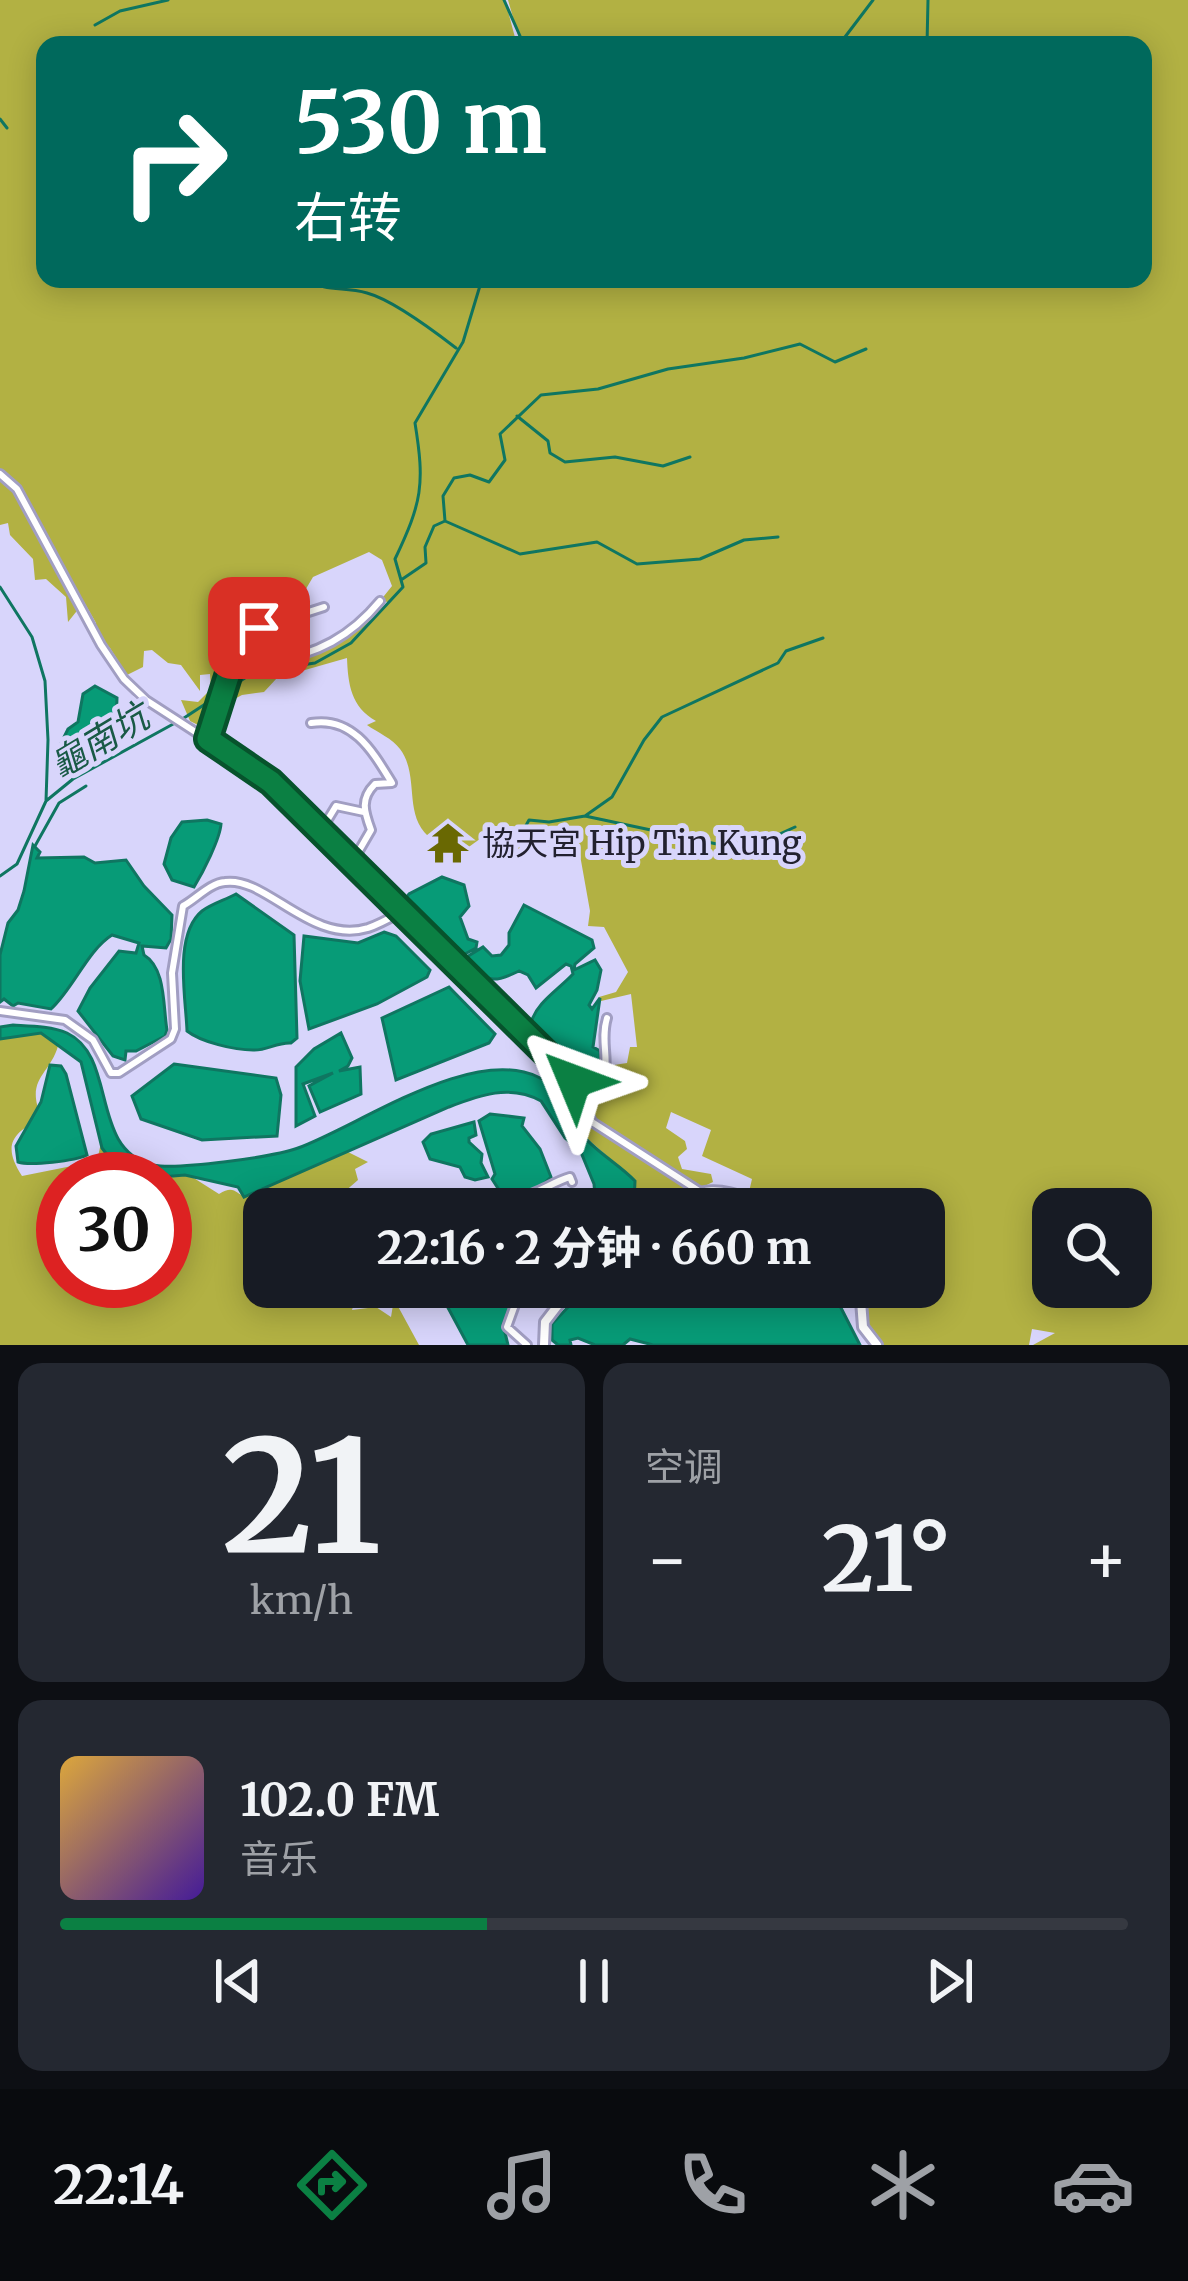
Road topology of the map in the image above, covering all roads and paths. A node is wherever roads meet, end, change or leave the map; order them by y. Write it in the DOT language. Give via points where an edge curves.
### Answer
graph roads {
  1 [pos="0,474"];
  2 [pos="380,601"];
  3 [pos="324,607"];
  4 [pos="242,638"];
  5 [pos="311,723"];
  6 [pos="208,739"];
  7 [pos="364,812"];
  8 [pos="321,830"];
  9 [pos="353,861"];
  10 [pos="403,911"];
  11 [pos="0,1011"];
  12 [pos="607,1018"];
  13 [pos="574,1081"];
  14 [pos="572,1182"];
  15 [pos="545,1188"];
  16 [pos="694,1188"];
  17 [pos="515,1308"];
  18 [pos="556,1308"];
  19 [pos="861,1308"];
  20 [pos="522,1344"];
  21 [pos="542,1345"];
  22 [pos="877,1345"];
  1 -- 6 [label="street" via="17,489 113,666 146,700"];
  2 -- 4 [label="street" via="343,638 296,656 271,661"];
  3 -- 4 [label="street"];
  4 -- 6 [label="street"];
  5 -- 7 [label="street" via="362,736 374,750 392,783 366,793"];
  6 -- 8 [label="street" via="271,782"];
  7 -- 8 [label="street" via="336,806"];
  7 -- 9 [label="street" via="371,830"];
  8 -- 9 [label="street"];
  9 -- 10 [label="street"];
  10 -- 11 [label="street" via="347,929 304,920 244,884 214,885 183,906 171,1039 119,1072 111,1073 93,1040 65,1020"];
  10 -- 13 [label="street"];
  12 -- 13 [label="street" via="603,1080"];
  13 -- 16 [label="street" via="592,1122"];
  14 -- 15 [label="street"];
  17 -- 20 [label="street" via="507,1327"];
  18 -- 21 [label="street"];
  19 -- 22 [label="street" via="863,1330"];
}
